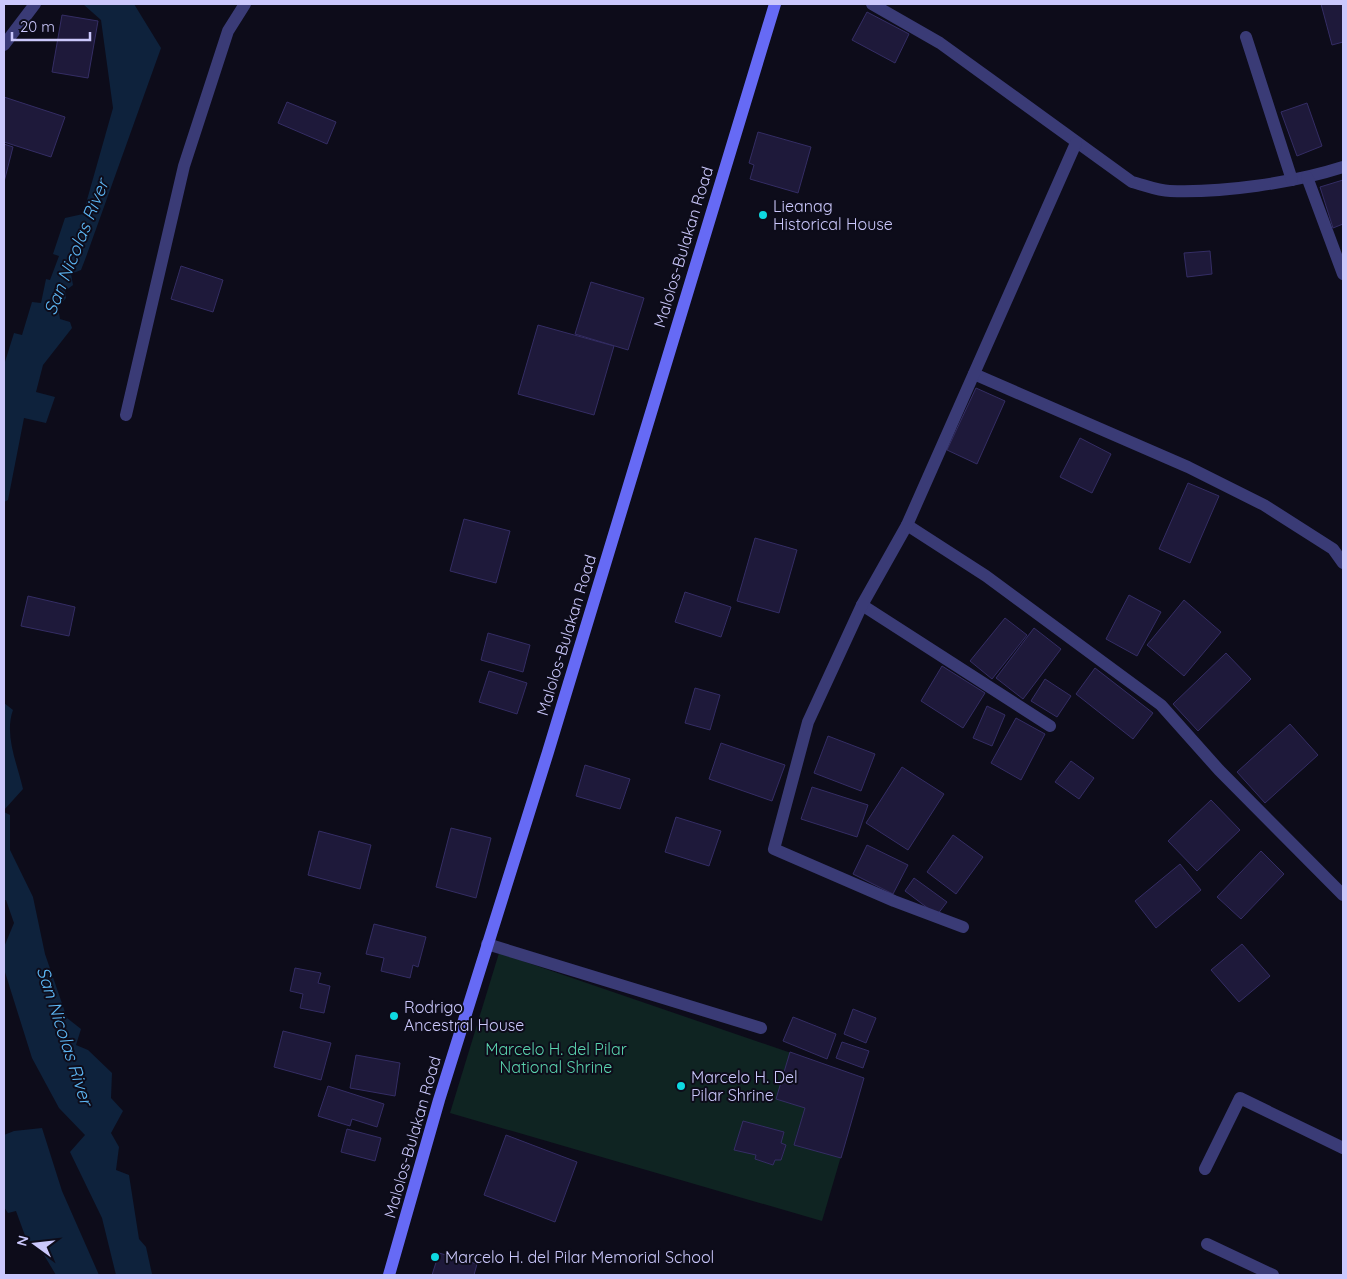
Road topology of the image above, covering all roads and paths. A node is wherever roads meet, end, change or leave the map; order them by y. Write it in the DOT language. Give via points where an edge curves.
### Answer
graph roads {
  1 [pos="35,4"];
  2 [pos="245,4"];
  3 [pos="775,4"];
  4 [pos="872,4"];
  5 [pos="1246,37"];
  6 [pos="4,45"];
  7 [pos="1076,143"];
  8 [pos="1343,167"];
  9 [pos="1307,178"];
  10 [pos="1292,180"];
  11 [pos="1343,274"];
  12 [pos="974,374"];
  13 [pos="126,415"];
  14 [pos="907,525"];
  15 [pos="1338,546"];
  16 [pos="1343,563"];
  17 [pos="862,605"];
  18 [pos="1050,726"];
  19 [pos="1343,895"];
  20 [pos="963,927"];
  21 [pos="487,944"];
  22 [pos="761,1028"];
  23 [pos="1343,1148"];
  24 [pos="1205,1169"];
  25 [pos="1207,1244"];
  26 [pos="388,1275"];
  27 [pos="1273,1275"];
  1 -- 6 [label="street"];
  2 -- 13 [label="street" via="228,31 184,166"];
  3 -- 21 [label="main road, Malolos-Bulakan Road"];
  4 -- 7 [label="street" via="940,43"];
  5 -- 10 [label="street"];
  7 -- 10 [label="street" via="1132,182 1168,192"];
  7 -- 12 [label="street"];
  8 -- 9 [label="street"];
  9 -- 10 [label="street"];
  9 -- 11 [label="street"];
  12 -- 14 [label="street"];
  12 -- 15 [label="street" via="1197,471"];
  14 -- 17 [label="street"];
  14 -- 19 [label="street" via="986,576 1161,705 1219,770"];
  15 -- 16 [label="street"];
  17 -- 18 [label="street"];
  17 -- 20 [label="street" via="808,722 774,849"];
  21 -- 22 [label="street"];
  21 -- 26 [label="main road, Malolos-Bulakan Road"];
  23 -- 24 [label="street" via="1240,1098"];
  25 -- 27 [label="street"];
}
